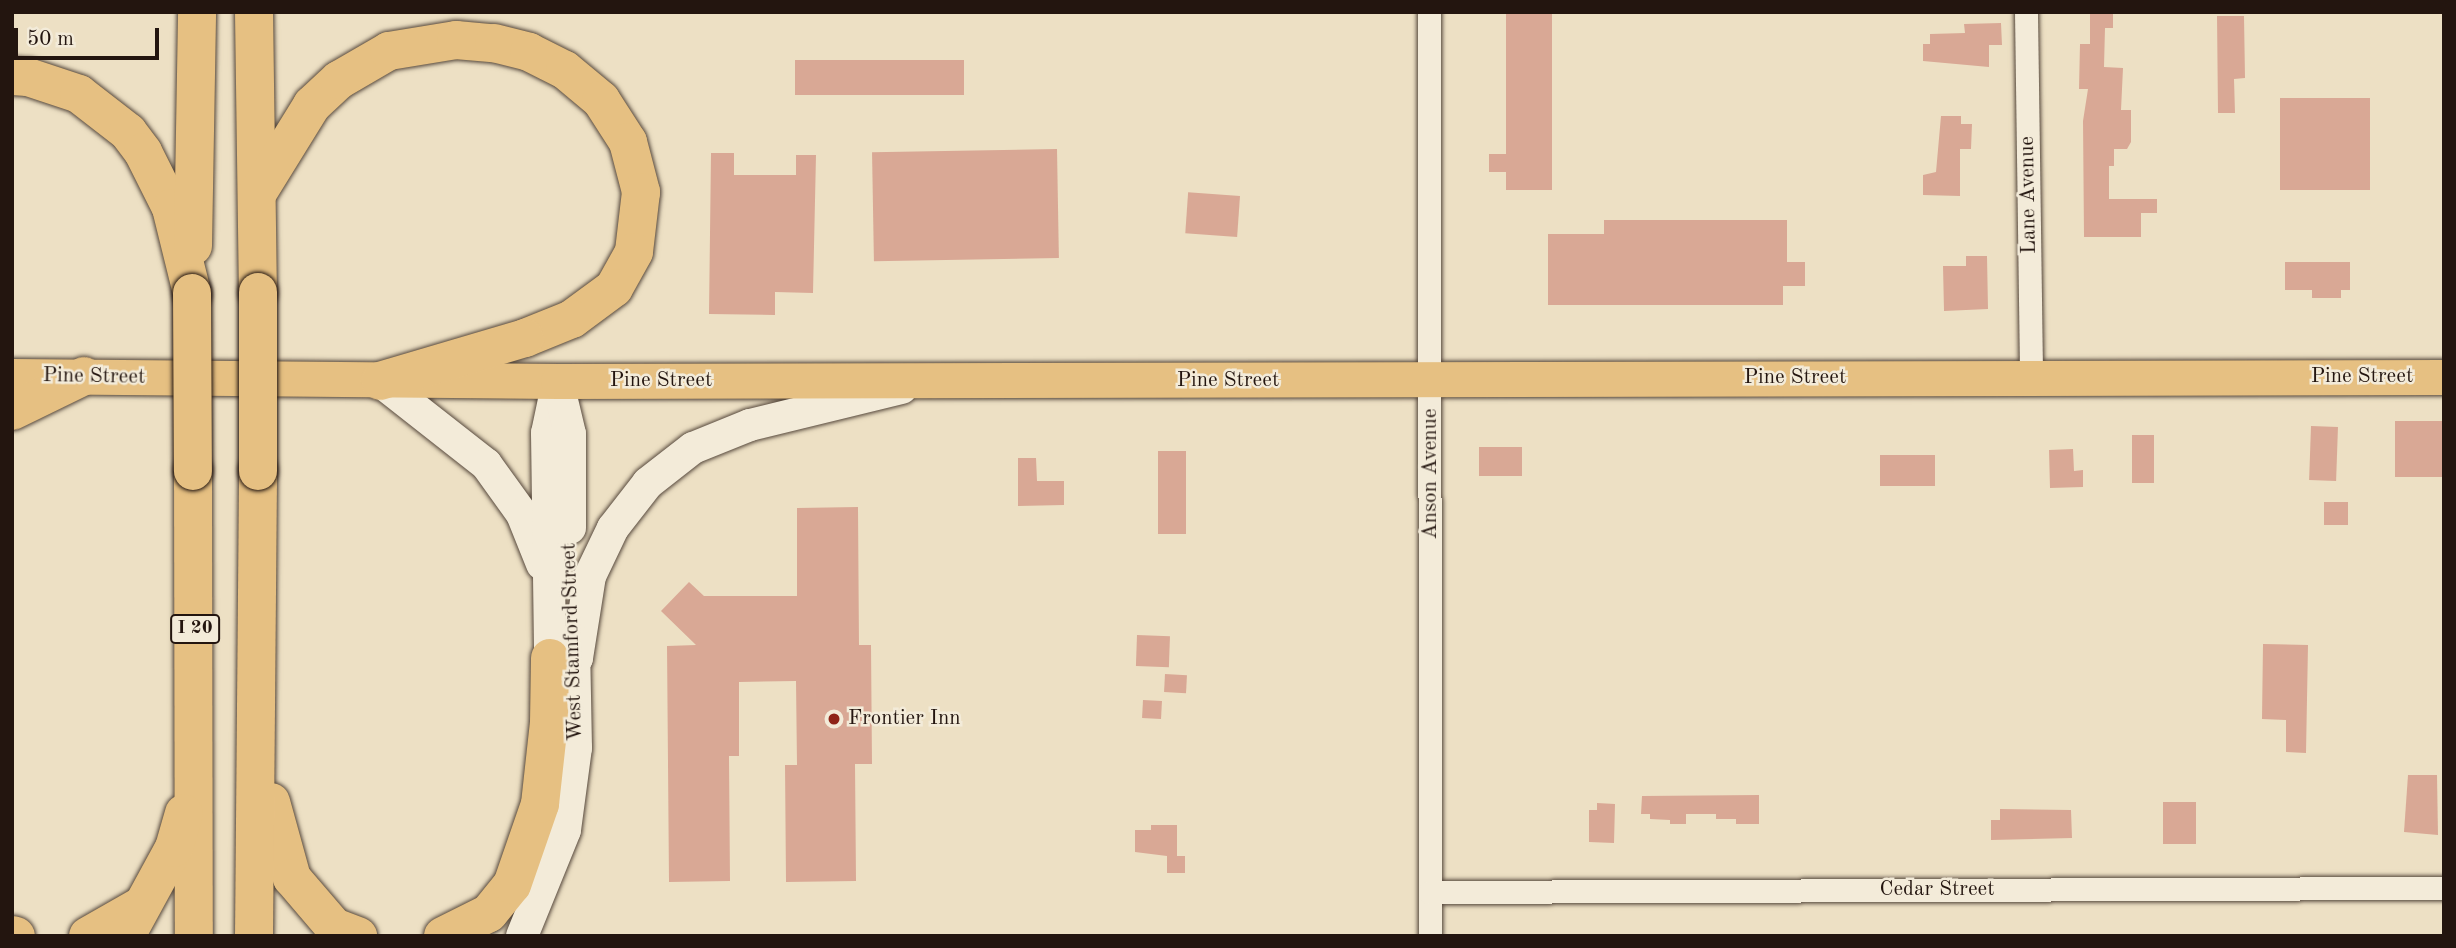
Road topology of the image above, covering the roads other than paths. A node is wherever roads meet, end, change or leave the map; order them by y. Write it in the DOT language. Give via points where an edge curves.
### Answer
graph roads {
  1 [pos="197,12"];
  2 [pos="254,12"];
  3 [pos="1429,12"];
  4 [pos="2026,12"];
  5 [pos="12,76"];
  6 [pos="257,194"];
  7 [pos="192,293"];
  8 [pos="12,376"];
  9 [pos="84,376"];
  10 [pos="2031,377"];
  11 [pos="2444,377"];
  12 [pos="1431,379"];
  13 [pos="380,381"];
  14 [pos="930,381"];
  15 [pos="558,382"];
  16 [pos="12,411"];
  17 [pos="551,609"];
  18 [pos="563,658"];
  19 [pos="257,740"];
  20 [pos="197,788"];
  21 [pos="2444,888"];
  22 [pos="1430,891"];
  23 [pos="132,921"];
  24 [pos="346,933"];
  25 [pos="88,936"];
  26 [pos="194,936"];
  27 [pos="254,936"];
  28 [pos="443,936"];
  29 [pos="522,936"];
  30 [pos="1430,936"];
  1 -- 7 [label="highway, I 20"];
  2 -- 6 [label="highway"];
  3 -- 12 [label="street, Anson Avenue"];
  4 -- 10 [label="street, Lane Avenue"];
  5 -- 7 [label="highway" via="79,94 128,132 144,152 171,208"];
  6 -- 13 [label="highway" via="305,116 339,79 389,51 419,43 456,40 529,52 565,70 601,100 615,121 628,142 640,192 634,252 614,288 572,319 526,338"];
  6 -- 19 [label="highway, bridge"];
  7 -- 20 [label="highway, I 20, bridge"];
  8 -- 9 [label="main road, Pine Street"];
  9 -- 13 [label="main road, Pine Street"];
  9 -- 16 [label="highway"];
  10 -- 11 [label="main road, Pine Street"];
  10 -- 12 [label="main road, Pine Street"];
  12 -- 14 [label="main road, Pine Street"];
  12 -- 22 [label="street, Anson Avenue"];
  13 -- 15 [label="main road, Pine Street"];
  13 -- 17 [label="main road" via="486,464 522,514 541,555"];
  14 -- 15 [label="main road, Pine Street"];
  14 -- 18 [label="main road" via="750,425 693,448 648,482 613,528 590,576"];
  15 -- 17 [label="main road" via="547,433"];
  15 -- 18 [label="main road, West Stamford Street" via="570,434 570,610"];
  17 -- 18 [label="main road"];
  18 -- 28 [label="highway" via="549,723 540,804 512,885 489,913"];
  18 -- 29 [label="main road, West Stamford Street" via="576,748 565,830"];
  19 -- 24 [label="highway" via="282,853 292,878"];
  19 -- 27 [label="highway"];
  20 -- 23 [label="highway" via="159,880"];
  20 -- 26 [label="highway, I 20"];
  21 -- 22 [label="street, Cedar Street"];
  22 -- 30 [label="street, Anson Avenue"];
  23 -- 25 [label="highway"];
}
